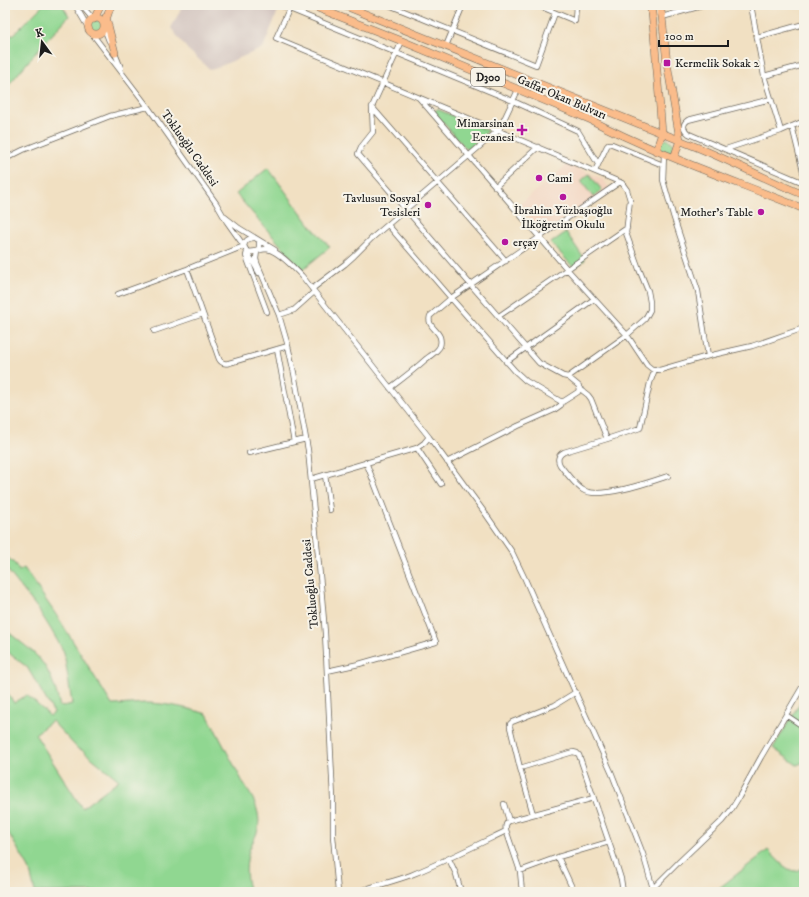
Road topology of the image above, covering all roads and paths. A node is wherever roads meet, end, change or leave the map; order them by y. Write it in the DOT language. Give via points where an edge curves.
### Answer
graph roads {
  1 [pos="75,5"];
  2 [pos="81,5"];
  3 [pos="85,5"];
  4 [pos="93,5"];
  5 [pos="101,5"];
  6 [pos="112,5"];
  7 [pos="280,5"];
  8 [pos="310,5"];
  9 [pos="343,5"];
  10 [pos="389,5"];
  11 [pos="463,5"];
  12 [pos="537,5"];
  13 [pos="576,5"];
  14 [pos="649,5"];
  15 [pos="660,5"];
  16 [pos="706,5"];
  17 [pos="751,5"];
  18 [pos="290,7"];
  19 [pos="692,7"];
  20 [pos="555,13"];
  21 [pos="106,16"];
  22 [pos="662,17"];
  23 [pos="93,19"];
  24 [pos="804,24"];
  25 [pos="104,27"];
  26 [pos="89,30"];
  27 [pos="453,31"];
  28 [pos="756,37"];
  29 [pos="402,41"];
  30 [pos="446,46"];
  31 [pos="115,53"];
  32 [pos="396,53"];
  33 [pos="804,65"];
  34 [pos="124,76"];
  35 [pos="764,76"];
  36 [pos="383,82"];
  37 [pos="518,90"];
  38 [pos="418,97"];
  39 [pos="771,99"];
  40 [pos="513,101"];
  41 [pos="148,107"];
  42 [pos="372,107"];
  43 [pos="804,121"];
  44 [pos="792,126"];
  45 [pos="499,130"];
  46 [pos="781,131"];
  47 [pos="662,133"];
  48 [pos="680,140"];
  49 [pos="538,147"];
  50 [pos="726,149"];
  51 [pos="656,151"];
  52 [pos="664,154"];
  53 [pos="469,156"];
  54 [pos="802,157"];
  55 [pos="674,158"];
  56 [pos="5,159"];
  57 [pos="598,164"];
  58 [pos="663,165"];
  59 [pos="595,171"];
  60 [pos="620,182"];
  61 [pos="804,182"];
  62 [pos="438,183"];
  63 [pos="495,187"];
  64 [pos="804,195"];
  65 [pos="804,209"];
  66 [pos="406,210"];
  67 [pos="224,216"];
  68 [pos="388,225"];
  69 [pos="627,228"];
  70 [pos="254,238"];
  71 [pos="540,238"];
  72 [pos="259,241"];
  73 [pos="244,246"];
  74 [pos="257,251"];
  75 [pos="247,252"];
  76 [pos="280,256"];
  77 [pos="506,261"];
  78 [pos="187,269"];
  79 [pos="567,269"];
  80 [pos="264,281"];
  81 [pos="471,285"];
  82 [pos="313,290"];
  83 [pos="118,294"];
  84 [pos="451,298"];
  85 [pos="594,299"];
  86 [pos="267,312"];
  87 [pos="203,314"];
  88 [pos="279,315"];
  89 [pos="498,316"];
  90 [pos="804,328"];
  91 [pos="154,331"];
  92 [pos="627,335"];
  93 [pos="288,346"];
  94 [pos="526,348"];
  95 [pos="277,349"];
  96 [pos="708,356"];
  97 [pos="506,362"];
  98 [pos="655,369"];
  99 [pos="568,377"];
  100 [pos="390,388"];
  101 [pos="579,388"];
  102 [pos="562,402"];
  103 [pos="429,437"];
  104 [pos="306,439"];
  105 [pos="606,439"];
  106 [pos="294,442"];
  107 [pos="417,448"];
  108 [pos="249,453"];
  109 [pos="366,462"];
  110 [pos="447,462"];
  111 [pos="325,475"];
  112 [pos="668,476"];
  113 [pos="311,479"];
  114 [pos="441,484"];
  115 [pos="330,510"];
  116 [pos="327,671"];
  117 [pos="804,684"];
  118 [pos="576,692"];
  119 [pos="786,715"];
  120 [pos="804,727"];
  121 [pos="520,768"];
  122 [pos="594,798"];
  123 [pos="504,804"];
  124 [pos="533,814"];
  125 [pos="509,821"];
  126 [pos="506,831"];
  127 [pos="609,842"];
  128 [pos="558,857"];
  129 [pos="449,859"];
  130 [pos="520,871"];
  131 [pos="654,890"];
  132 [pos="338,892"];
  133 [pos="358,892"];
  134 [pos="461,892"];
  135 [pos="522,892"];
  136 [pos="574,892"];
  137 [pos="623,892"];
  1 -- 26 [label="street, Tokluoğlu Caddesi"];
  2 -- 23 [label="street"];
  3 -- 4 [label="highway"];
  5 -- 23 [label="highway"];
  6 -- 21 [label="highway"];
  7 -- 18 [label="street"];
  8 -- 29 [label="highway, Gaffar Okan Bulvarı / D300"];
  9 -- 30 [label="highway, Gaffar Okan Bulvarı / D300"];
  10 -- 27 [label="street"];
  11 -- 27 [label="street"];
  12 -- 20 [label="street"];
  13 -- 20 [label="street" via="575,21"];
  14 -- 47 [label="highway" via="652,13"];
  15 -- 22 [label="highway"];
  16 -- 19 [label="street"];
  17 -- 28 [label="street"];
  18 -- 32 [label="street"];
  18 -- 36 [label="street" via="276,38"];
  19 -- 22 [label="street"];
  20 -- 27 [label="street" via="536,65"];
  21 -- 25 [label="highway"];
  21 -- 31 [label="highway"];
  22 -- 48 [label="highway"];
  23 -- 25 [label="highway" via="101,20"];
  23 -- 26 [label="highway" via="88,24"];
  24 -- 28 [label="street"];
  25 -- 26 [label="highway" via="97,34"];
  25 -- 31 [label="street"];
  26 -- 34 [label="street, Tokluoğlu Caddesi"];
  27 -- 30 [label="street"];
  28 -- 35 [label="street"];
  29 -- 32 [label="street"];
  29 -- 37 [label="highway, Gaffar Okan Bulvarı / D300"];
  30 -- 47 [label="highway, Gaffar Okan Bulvarı / D300"];
  31 -- 34 [label="street"];
  32 -- 36 [label="street"];
  32 -- 40 [label="street"];
  33 -- 35 [label="street"];
  34 -- 41 [label="street, Tokluoğlu Caddesi"];
  35 -- 39 [label="street"];
  36 -- 38 [label="street"];
  36 -- 42 [label="street"];
  37 -- 40 [label="street"];
  37 -- 51 [label="highway, Gaffar Okan Bulvarı / D300" via="589,119"];
  38 -- 45 [label="street"];
  38 -- 53 [label="street"];
  39 -- 46 [label="street"];
  39 -- 50 [label="street" via="685,122 684,128 689,134"];
  40 -- 45 [label="street"];
  40 -- 57 [label="street" via="578,131"];
  41 -- 56 [label="street" via="110,116"];
  41 -- 67 [label="street, Tokluoğlu Caddesi"];
  42 -- 62 [label="street"];
  42 -- 66 [label="street" via="373,132 358,154"];
  43 -- 44 [label="street"];
  44 -- 46 [label="street"];
  44 -- 54 [label="street"];
  45 -- 49 [label="street"];
  45 -- 53 [label="street"];
  46 -- 50 [label="street"];
  47 -- 48 [label="highway, Gaffar Okan Bulvarı / D300"];
  47 -- 51 [label="highway"];
  48 -- 55 [label="highway"];
  48 -- 64 [label="highway, Gaffar Okan Bulvarı / D300"];
  49 -- 59 [label="street"];
  49 -- 63 [label="street"];
  50 -- 61 [label="street"];
  51 -- 52 [label="highway, Gaffar Okan Bulvarı / D300"];
  52 -- 55 [label="highway, Gaffar Okan Bulvarı / D300"];
  52 -- 58 [label="street"];
  53 -- 62 [label="street"];
  53 -- 63 [label="street"];
  54 -- 61 [label="street"];
  55 -- 65 [label="highway, Gaffar Okan Bulvarı / D300"];
  57 -- 58 [label="street" via="607,146 612,144"];
  57 -- 59 [label="street"];
  58 -- 96 [label="street" via="663,180 698,291"];
  59 -- 60 [label="street"];
  60 -- 69 [label="street" via="626,187 629,196"];
  60 -- 71 [label="street"];
  62 -- 66 [label="street"];
  62 -- 77 [label="street"];
  63 -- 71 [label="street"];
  66 -- 68 [label="street"];
  66 -- 81 [label="street"];
  67 -- 70 [label="street"];
  67 -- 73 [label="street, Tokluoğlu Caddesi"];
  68 -- 82 [label="street"];
  68 -- 84 [label="street"];
  69 -- 79 [label="street"];
  69 -- 92 [label="street" via="626,233 650,304 645,319"];
  70 -- 72 [label="street"];
  70 -- 73 [label="street" via="247,240"];
  71 -- 77 [label="street"];
  71 -- 79 [label="street"];
  72 -- 74 [label="street"];
  72 -- 76 [label="street"];
  73 -- 75 [label="street, Tokluoğlu Caddesi"];
  73 -- 78 [label="street"];
  74 -- 75 [label="street"];
  74 -- 76 [label="street" via="267,249"];
  74 -- 80 [label="street, Tokluoğlu Caddesi" via="257,261"];
  75 -- 80 [label="street, Tokluoğlu Caddesi"];
  75 -- 86 [label="street" via="246,256"];
  76 -- 82 [label="street"];
  77 -- 81 [label="street"];
  78 -- 83 [label="street"];
  78 -- 87 [label="street"];
  79 -- 85 [label="street"];
  79 -- 89 [label="street"];
  80 -- 88 [label="street, Tokluoğlu Caddesi"];
  81 -- 84 [label="street"];
  81 -- 89 [label="street"];
  82 -- 88 [label="street" via="294,310"];
  82 -- 100 [label="street"];
  84 -- 97 [label="street"];
  84 -- 100 [label="street" via="429,319 430,325 440,337 438,349"];
  85 -- 92 [label="street"];
  85 -- 94 [label="street"];
  87 -- 91 [label="street"];
  87 -- 95 [label="street" via="219,359 223,363 229,364"];
  88 -- 93 [label="street, Tokluoğlu Caddesi"];
  89 -- 94 [label="street"];
  90 -- 96 [label="street" via="752,346"];
  92 -- 98 [label="street" via="647,365"];
  92 -- 99 [label="street"];
  93 -- 95 [label="street"];
  93 -- 104 [label="street, Tokluoğlu Caddesi"];
  94 -- 97 [label="street"];
  94 -- 99 [label="street" via="539,363"];
  95 -- 106 [label="street"];
  96 -- 98 [label="street" via="660,370"];
  97 -- 102 [label="street" via="526,381"];
  98 -- 105 [label="street" via="640,428"];
  99 -- 101 [label="street"];
  100 -- 103 [label="street"];
  101 -- 102 [label="street" via="578,392"];
  101 -- 105 [label="street" via="591,399"];
  102 -- 110 [label="street" via="554,410"];
  103 -- 107 [label="street"];
  103 -- 110 [label="street"];
  104 -- 106 [label="street"];
  104 -- 113 [label="street, Tokluoğlu Caddesi"];
  105 -- 112 [label="street" via="564,452 559,457 560,465 582,490 592,494 621,490"];
  106 -- 108 [label="street"];
  107 -- 109 [label="street"];
  107 -- 114 [label="street"];
  109 -- 111 [label="street"];
  109 -- 116 [label="street" via="436,642"];
  110 -- 118 [label="street" via="512,552"];
  111 -- 113 [label="street"];
  111 -- 115 [label="street"];
  113 -- 116 [label="street, Tokluoğlu Caddesi"];
  116 -- 132 [label="street, Tokluoğlu Caddesi" via="333,836"];
  117 -- 119 [label="street"];
  118 -- 121 [label="street" via="555,705 510,724"];
  118 -- 131 [label="street" via="626,808 644,854"];
  119 -- 120 [label="street"];
  119 -- 131 [label="street" via="731,810 673,867"];
  121 -- 122 [label="street" via="577,753"];
  121 -- 124 [label="street"];
  122 -- 124 [label="street"];
  122 -- 127 [label="street"];
  123 -- 125 [label="street"];
  124 -- 125 [label="street"];
  125 -- 126 [label="street"];
  126 -- 129 [label="street"];
  126 -- 130 [label="street"];
  127 -- 128 [label="street"];
  127 -- 137 [label="street"];
  128 -- 130 [label="street"];
  128 -- 136 [label="street"];
  129 -- 133 [label="street" via="410,876"];
  129 -- 134 [label="street"];
  130 -- 135 [label="street"];
}
